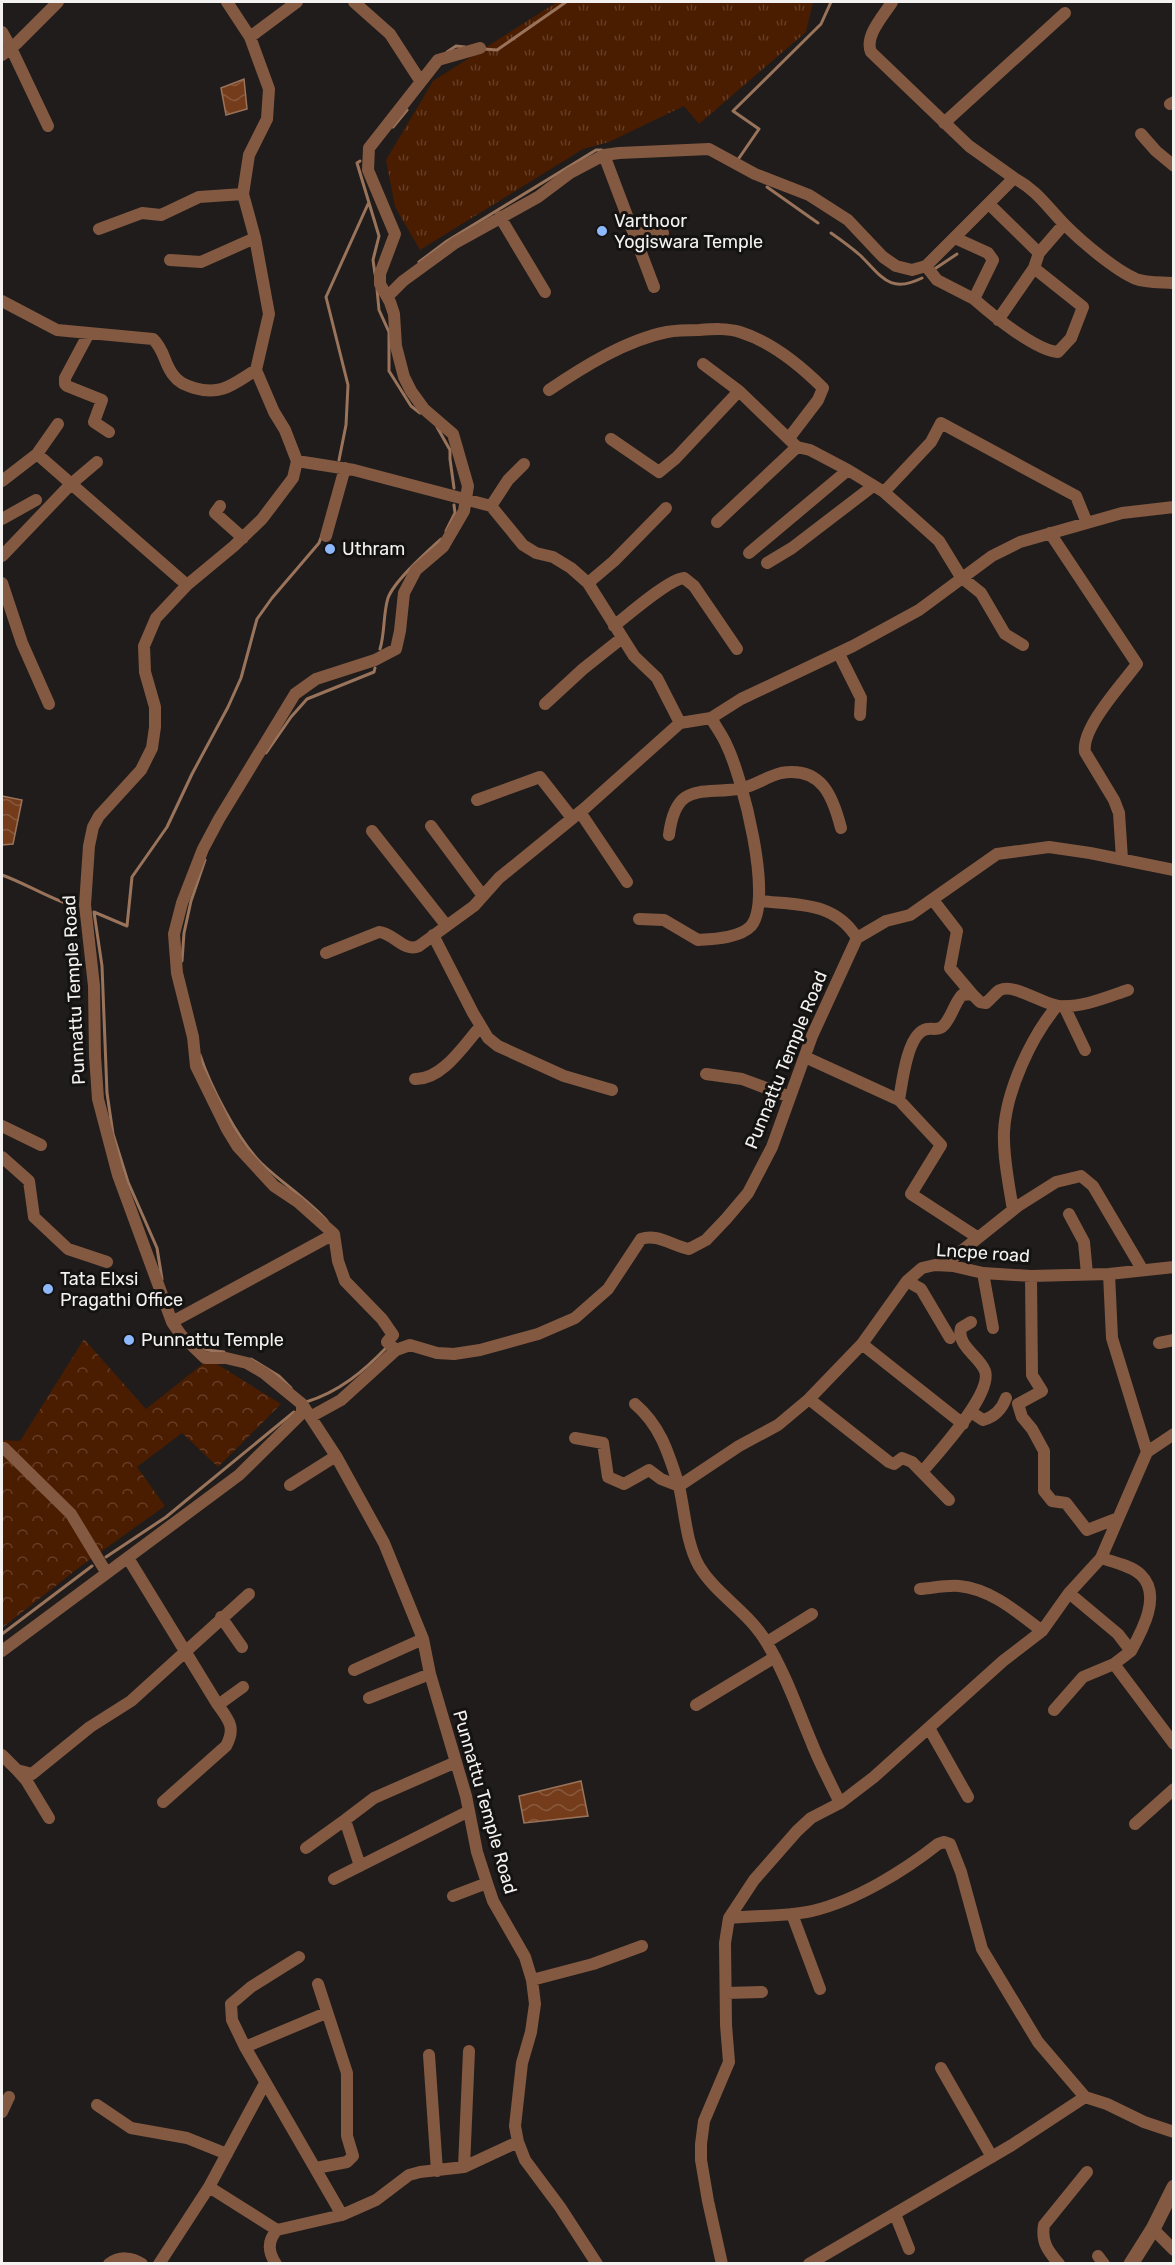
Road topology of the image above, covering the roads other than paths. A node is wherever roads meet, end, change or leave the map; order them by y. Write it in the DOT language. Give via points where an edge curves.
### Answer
graph roads {
  1 [pos="58,2"];
  2 [pos="227,2"];
  3 [pos="297,2"];
  4 [pos="354,2"];
  5 [pos="892,2"];
  6 [pos="1065,13"];
  7 [pos="2,32"];
  8 [pos="250,37"];
  9 [pos="480,48"];
  10 [pos="6,51"];
  11 [pos="421,82"];
  12 [pos="944,123"];
  13 [pos="48,126"];
  14 [pos="1141,134"];
  15 [pos="604,155"];
  16 [pos="1173,166"];
  17 [pos="1014,178"];
  18 [pos="243,194"];
  19 [pos="989,204"];
  20 [pos="500,217"];
  21 [pos="1064,224"];
  22 [pos="631,227"];
  23 [pos="99,229"];
  24 [pos="663,233"];
  25 [pos="255,238"];
  26 [pos="955,238"];
  27 [pos="1039,253"];
  28 [pos="170,260"];
  29 [pos="926,266"];
  30 [pos="1034,268"];
  31 [pos="1173,283"];
  32 [pos="654,287"];
  33 [pos="545,292"];
  34 [pos="387,297"];
  35 [pos="974,299"];
  36 [pos="2,301"];
  37 [pos="998,320"];
  38 [pos="89,333"];
  39 [pos="703,364"];
  40 [pos="256,370"];
  41 [pos="549,390"];
  42 [pos="739,391"];
  43 [pos="58,424"];
  44 [pos="109,432"];
  45 [pos="611,439"];
  46 [pos="793,442"];
  47 [pos="37,454"];
  48 [pos="297,461"];
  49 [pos="97,462"];
  50 [pos="524,464"];
  51 [pos="345,468"];
  52 [pos="848,470"];
  53 [pos="2,481"];
  54 [pos="71,484"];
  55 [pos="878,489"];
  56 [pos="465,499"];
  57 [pos="36,500"];
  58 [pos="220,506"];
  59 [pos="491,506"];
  60 [pos="1173,507"];
  61 [pos="666,508"];
  62 [pos="2,519"];
  63 [pos="717,522"];
  64 [pos="1087,523"];
  65 [pos="1050,533"];
  66 [pos="326,536"];
  67 [pos="243,538"];
  68 [pos="749,553"];
  69 [pos="2,556"];
  70 [pos="767,563"];
  71 [pos="961,577"];
  72 [pos="2,583"];
  73 [pos="588,583"];
  74 [pos="187,585"];
  75 [pos="614,626"];
  76 [pos="622,638"];
  77 [pos="1023,645"];
  78 [pos="736,649"];
  79 [pos="839,654"];
  80 [pos="49,704"];
  81 [pos="544,704"];
  82 [pos="860,715"];
  83 [pos="711,717"];
  84 [pos="680,723"];
  85 [pos="742,788"];
  86 [pos="477,800"];
  87 [pos="576,815"];
  88 [pos="431,826"];
  89 [pos="841,828"];
  90 [pos="372,831"];
  91 [pos="669,835"];
  92 [pos="1122,859"];
  93 [pos="1173,870"];
  94 [pos="627,882"];
  95 [pos="483,896"];
  96 [pos="933,900"];
  97 [pos="759,901"];
  98 [pos="639,919"];
  99 [pos="446,925"];
  100 [pos="433,935"];
  101 [pos="857,938"];
  102 [pos="326,953"];
  103 [pos="1128,990"];
  104 [pos="972,994"];
  105 [pos="1061,1006"];
  106 [pos="480,1027"];
  107 [pos="1085,1050"];
  108 [pos="805,1057"];
  109 [pos="706,1074"];
  110 [pos="415,1079"];
  111 [pos="612,1090"];
  112 [pos="790,1098"];
  113 [pos="899,1100"];
  114 [pos="4,1132"];
  115 [pos="41,1145"];
  116 [pos="2,1157"];
  117 [pos="1013,1210"];
  118 [pos="1069,1214"];
  119 [pos="334,1234"];
  120 [pos="977,1237"];
  121 [pos="107,1262"];
  122 [pos="944,1265"];
  123 [pos="1173,1267"];
  124 [pos="1142,1269"];
  125 [pos="983,1273"];
  126 [pos="1087,1274"];
  127 [pos="1109,1274"];
  128 [pos="1031,1276"];
  129 [pos="907,1281"];
  130 [pos="172,1322"];
  131 [pos="971,1322"];
  132 [pos="993,1328"];
  133 [pos="950,1338"];
  134 [pos="1173,1340"];
  135 [pos="1159,1343"];
  136 [pos="862,1344"];
  137 [pos="391,1350"];
  138 [pos="1006,1398"];
  139 [pos="809,1399"];
  140 [pos="302,1404"];
  141 [pos="635,1404"];
  142 [pos="971,1412"];
  143 [pos="312,1416"];
  144 [pos="963,1424"];
  145 [pos="1173,1434"];
  146 [pos="575,1438"];
  147 [pos="2,1448"];
  148 [pos="1147,1452"];
  149 [pos="336,1456"];
  150 [pos="922,1472"];
  151 [pos="290,1485"];
  152 [pos="679,1486"];
  153 [pos="949,1500"];
  154 [pos="1118,1518"];
  155 [pos="128,1558"];
  156 [pos="1101,1558"];
  157 [pos="106,1572"];
  158 [pos="920,1589"];
  159 [pos="1069,1593"];
  160 [pos="249,1594"];
  161 [pos="812,1614"];
  162 [pos="221,1617"];
  163 [pos="1042,1631"];
  164 [pos="423,1639"];
  165 [pos="767,1642"];
  166 [pos="242,1647"];
  167 [pos="2,1651"];
  168 [pos="1131,1651"];
  169 [pos="187,1652"];
  170 [pos="775,1657"];
  171 [pos="1114,1664"];
  172 [pos="354,1670"];
  173 [pos="430,1674"];
  174 [pos="243,1687"];
  175 [pos="369,1698"];
  176 [pos="218,1705"];
  177 [pos="696,1705"];
  178 [pos="1054,1710"];
  179 [pos="929,1728"];
  180 [pos="1173,1744"];
  181 [pos="2,1755"];
  182 [pos="456,1762"];
  183 [pos="17,1770"];
  184 [pos="1173,1789"];
  185 [pos="968,1797"];
  186 [pos="163,1802"];
  187 [pos="840,1803"];
  188 [pos="469,1811"];
  189 [pos="49,1818"];
  190 [pos="345,1820"];
  191 [pos="1135,1824"];
  192 [pos="306,1848"];
  193 [pos="360,1866"];
  194 [pos="334,1879"];
  195 [pos="487,1883"];
  196 [pos="453,1896"];
  197 [pos="792,1914"];
  198 [pos="729,1918"];
  199 [pos="642,1946"];
  200 [pos="299,1957"];
  201 [pos="532,1980"];
  202 [pos="318,1984"];
  203 [pos="820,1989"];
  204 [pos="762,1992"];
  205 [pos="726,1993"];
  206 [pos="326,2013"];
  207 [pos="245,2047"];
  208 [pos="469,2051"];
  209 [pos="429,2055"];
  210 [pos="941,2068"];
  211 [pos="265,2083"];
  212 [pos="9,2097"];
  213 [pos="1085,2097"];
  214 [pos="97,2105"];
  215 [pos="2,2112"];
  216 [pos="1173,2132"];
  217 [pos="518,2142"];
  218 [pos="227,2154"];
  219 [pos="992,2157"];
  220 [pos="464,2167"];
  221 [pos="316,2168"];
  222 [pos="436,2170"];
  223 [pos="1087,2172"];
  224 [pos="209,2187"];
  225 [pos="1173,2187"];
  226 [pos="895,2214"];
  227 [pos="342,2215"];
  228 [pos="1153,2229"];
  229 [pos="277,2230"];
  230 [pos="909,2249"];
  231 [pos="1173,2250"];
  232 [pos="109,2264"];
  233 [pos="142,2264"];
  234 [pos="159,2264"];
  235 [pos="276,2264"];
  236 [pos="597,2264"];
  237 [pos="722,2264"];
  238 [pos="809,2264"];
  239 [pos="1059,2264"];
  240 [pos="1131,2264"];
  1 -- 10 [label="street"];
  2 -- 8 [label="street"];
  3 -- 8 [label="street"];
  4 -- 11 [label="street" via="390,34"];
  5 -- 12 [label="street" via="868,46"];
  6 -- 12 [label="street"];
  7 -- 10 [label="street"];
  8 -- 18 [label="street" via="269,89 267,119 249,155"];
  9 -- 11 [label="street" via="438,60"];
  10 -- 13 [label="street"];
  11 -- 34 [label="street" via="369,148 368,170 395,234 380,274"];
  12 -- 17 [label="street"];
  14 -- 16 [label="street"];
  15 -- 20 [label="street"];
  15 -- 22 [label="street"];
  15 -- 29 [label="street" via="709,149 755,174 809,195 848,220 896,266 912,270"];
  17 -- 19 [label="street"];
  17 -- 21 [label="street" via="1041,197"];
  18 -- 23 [label="street" via="199,197 161,214 142,213"];
  18 -- 25 [label="street"];
  19 -- 26 [label="street"];
  19 -- 27 [label="street"];
  20 -- 33 [label="street"];
  20 -- 34 [label="street" via="455,243"];
  21 -- 27 [label="street"];
  21 -- 31 [label="street" via="1090,248 1137,280"];
  22 -- 24 [label="street"];
  22 -- 32 [label="street"];
  25 -- 28 [label="street" via="201,262"];
  25 -- 40 [label="street" via="269,314"];
  26 -- 29 [label="street"];
  26 -- 35 [label="street" via="988,252 993,260"];
  27 -- 30 [label="street"];
  29 -- 35 [label="street" via="937,280"];
  30 -- 37 [label="street"];
  30 -- 37 [label="street" via="1083,307 1071,338 1054,352"];
  34 -- 56 [label="street" via="394,314 396,346 404,377 424,409 453,434 468,486"];
  35 -- 37 [label="street"];
  36 -- 38 [label="street" via="57,330"];
  38 -- 40 [label="street" via="153,339 161,346 172,375 183,385 203,390 219,391"];
  38 -- 44 [label="street" via="65,384 102,400 94,423"];
  39 -- 42 [label="street"];
  40 -- 48 [label="street"];
  41 -- 46 [label="street" via="593,363 655,335 739,331 799,365 823,388"];
  42 -- 45 [label="street" via="659,472"];
  42 -- 46 [label="street"];
  43 -- 47 [label="street"];
  46 -- 52 [label="street"];
  46 -- 63 [label="street"];
  47 -- 53 [label="street"];
  47 -- 54 [label="street"];
  48 -- 51 [label="street"];
  48 -- 67 [label="street, Punnattu Temple Road" via="293,478"];
  49 -- 54 [label="street"];
  50 -- 59 [label="street"];
  51 -- 56 [label="street"];
  51 -- 66 [label="street"];
  52 -- 55 [label="street"];
  52 -- 68 [label="street"];
  54 -- 69 [label="street"];
  54 -- 74 [label="street"];
  55 -- 64 [label="street" via="931,442 941,423 1076,496"];
  55 -- 70 [label="street"];
  55 -- 71 [label="street" via="939,541"];
  56 -- 59 [label="street"];
  56 -- 119 [label="street" via="464,511 443,547 416,570 404,593 396,649 316,679 295,694 203,849 174,934 177,973 196,1066 227,1129 274,1186"];
  57 -- 62 [label="street"];
  58 -- 67 [label="street" via="215,513"];
  59 -- 73 [label="street" via="524,545 553,557"];
  60 -- 64 [label="street" via="1122,513"];
  61 -- 73 [label="street"];
  64 -- 65 [label="street"];
  65 -- 71 [label="street" via="1020,542"];
  65 -- 92 [label="street" via="1137,664 1100,714 1084,745 1119,813"];
  67 -- 74 [label="street, Punnattu Temple Road"];
  71 -- 77 [label="street" via="981,593 1005,634"];
  71 -- 79 [label="street" via="919,610"];
  72 -- 80 [label="street" via="22,643"];
  73 -- 75 [label="street"];
  74 -- 130 [label="street, Punnattu Temple Road" via="156,618 144,646 145,672 155,707 152,748 141,770 93,827 85,904 94,986 98,1099 118,1175"];
  75 -- 76 [label="street"];
  75 -- 78 [label="street" via="677,579 684,578 694,586"];
  76 -- 81 [label="street"];
  76 -- 84 [label="street" via="657,678"];
  79 -- 82 [label="street" via="861,698"];
  79 -- 83 [label="street"];
  83 -- 84 [label="street"];
  83 -- 85 [label="street" via="727,746"];
  84 -- 87 [label="street"];
  85 -- 89 [label="street" via="782,773 803,774 818,780 835,803"];
  85 -- 91 [label="street" via="704,790 685,798 671,816"];
  85 -- 97 [label="street" via="749,813"];
  86 -- 87 [label="street" via="540,777"];
  87 -- 94 [label="street"];
  87 -- 95 [label="street" via="499,878"];
  88 -- 95 [label="street"];
  90 -- 99 [label="street"];
  92 -- 93 [label="street"];
  92 -- 96 [label="street" via="1049,847 997,854"];
  95 -- 99 [label="street"];
  96 -- 101 [label="street" via="910,915 886,921"];
  96 -- 104 [label="street" via="957,931 950,968"];
  97 -- 98 [label="street" via="750,927 740,933 698,940 664,920"];
  97 -- 101 [label="street" via="822,909 850,926"];
  99 -- 100 [label="street"];
  100 -- 102 [label="street" via="413,949 379,932"];
  100 -- 106 [label="street"];
  101 -- 108 [label="street, Punnattu Temple Road"];
  103 -- 105 [label="street" via="1091,1002"];
  104 -- 105 [label="street" via="986,1003 1006,989"];
  104 -- 113 [label="street" via="962,995 956,1001 944,1026 917,1034"];
  105 -- 107 [label="street"];
  105 -- 117 [label="street" via="1044,1022 1012,1093 1004,1132"];
  106 -- 110 [label="street" via="441,1068 423,1079"];
  106 -- 111 [label="street" via="498,1046 564,1076"];
  108 -- 112 [label="street, Punnattu Temple Road"];
  108 -- 113 [label="street"];
  109 -- 112 [label="street" via="742,1079"];
  112 -- 137 [label="street, Punnattu Temple Road" via="772,1147 748,1193 697,1247 682,1248 649,1236 641,1239 608,1290 575,1318 538,1334 454,1354 410,1345"];
  113 -- 120 [label="street" via="941,1145 910,1194"];
  114 -- 115 [label="street"];
  116 -- 121 [label="street" via="29,1181 34,1217 68,1249"];
  117 -- 120 [label="street"];
  117 -- 124 [label="street" via="1056,1182 1081,1176 1093,1186"];
  118 -- 126 [label="street" via="1084,1242"];
  119 -- 130 [label="street"];
  119 -- 137 [label="street" via="345,1281 393,1335"];
  120 -- 122 [label="street"];
  122 -- 125 [label="street, Lncpe road"];
  122 -- 129 [label="street, Lncpe road" via="922,1268"];
  123 -- 124 [label="street, Lncpe road"];
  124 -- 127 [label="street, Lncpe road"];
  125 -- 128 [label="street, Lncpe road"];
  125 -- 132 [label="street"];
  126 -- 127 [label="street, Lncpe road"];
  126 -- 128 [label="street, Lncpe road"];
  127 -- 148 [label="street" via="1112,1338"];
  128 -- 154 [label="street" via="1032,1375 1042,1391 1018,1404 1044,1451 1044,1491 1052,1502 1066,1503 1087,1530"];
  129 -- 133 [label="street" via="921,1289"];
  129 -- 136 [label="street, Lncpe road"];
  130 -- 140 [label="street, Punnattu Temple Road" via="205,1358 247,1363"];
  131 -- 142 [label="street" via="961,1328 961,1338 985,1369 986,1380"];
  134 -- 135 [label="street"];
  136 -- 139 [label="street, Lncpe road"];
  136 -- 144 [label="street"];
  137 -- 143 [label="street" via="341,1400"];
  138 -- 142 [label="street" via="1003,1407 987,1420"];
  139 -- 150 [label="street" via="889,1462 894,1464 907,1458"];
  139 -- 152 [label="street, Lncpe road" via="778,1425"];
  140 -- 143 [label="street, Punnattu Temple Road"];
  140 -- 155 [label="street" via="302,1413 239,1475"];
  141 -- 152 [label="street" via="647,1414 662,1438"];
  142 -- 144 [label="street"];
  143 -- 149 [label="street, Punnattu Temple Road"];
  144 -- 150 [label="street"];
  145 -- 148 [label="street"];
  146 -- 152 [label="street" via="603,1443 608,1477 624,1484 649,1470"];
  147 -- 157 [label="street" via="71,1514"];
  148 -- 154 [label="street"];
  149 -- 151 [label="street"];
  149 -- 164 [label="street, Punnattu Temple Road" via="384,1544"];
  150 -- 153 [label="street"];
  152 -- 165 [label="street" via="699,1565 709,1580 757,1626"];
  154 -- 156 [label="street"];
  155 -- 157 [label="street"];
  155 -- 169 [label="street"];
  156 -- 159 [label="street"];
  156 -- 168 [label="street" via="1142,1575 1148,1587 1150,1613"];
  157 -- 167 [label="street"];
  158 -- 163 [label="street" via="958,1586 981,1592 1006,1604"];
  159 -- 163 [label="street"];
  159 -- 168 [label="street" via="1118,1634"];
  160 -- 162 [label="street"];
  161 -- 165 [label="street"];
  162 -- 166 [label="street"];
  162 -- 169 [label="street"];
  163 -- 179 [label="street"];
  164 -- 172 [label="street"];
  164 -- 173 [label="street, Punnattu Temple Road"];
  165 -- 170 [label="street"];
  168 -- 171 [label="street"];
  169 -- 176 [label="street"];
  169 -- 183 [label="street" via="130,1701 90,1727 32,1774"];
  170 -- 177 [label="street"];
  170 -- 187 [label="street"];
  171 -- 178 [label="street" via="1083,1677"];
  171 -- 180 [label="street"];
  173 -- 175 [label="street"];
  173 -- 182 [label="street, Punnattu Temple Road"];
  174 -- 176 [label="street"];
  176 -- 186 [label="street" via="231,1729 226,1746"];
  179 -- 185 [label="street"];
  179 -- 187 [label="street"];
  181 -- 183 [label="street"];
  182 -- 188 [label="street, Punnattu Temple Road"];
  182 -- 190 [label="street" via="374,1798"];
  183 -- 189 [label="street"];
  184 -- 191 [label="street"];
  187 -- 198 [label="street" via="811,1818 797,1831 754,1880"];
  188 -- 193 [label="street"];
  188 -- 195 [label="street, Punnattu Temple Road"];
  190 -- 192 [label="street"];
  190 -- 193 [label="street"];
  193 -- 194 [label="street"];
  195 -- 196 [label="street"];
  195 -- 201 [label="street, Punnattu Temple Road" via="525,1957"];
  197 -- 198 [label="street"];
  197 -- 203 [label="street"];
  197 -- 213 [label="street" via="851,1897 897,1873 938,1844 950,1844 989,1964 1038,2042"];
  198 -- 205 [label="street"];
  199 -- 201 [label="street"];
  200 -- 207 [label="street" via="231,2004 232,2020"];
  201 -- 217 [label="street, Punnattu Temple Road" via="535,2004 522,2063 515,2126"];
  202 -- 206 [label="street"];
  204 -- 205 [label="street"];
  205 -- 237 [label="street" via="729,2062 704,2121 701,2144"];
  206 -- 207 [label="street"];
  206 -- 221 [label="street" via="347,2073 347,2136 353,2156 347,2162"];
  207 -- 211 [label="street"];
  208 -- 220 [label="street"];
  209 -- 222 [label="street"];
  210 -- 219 [label="street"];
  211 -- 218 [label="street"];
  211 -- 221 [label="street"];
  212 -- 215 [label="street"];
  213 -- 216 [label="street"];
  213 -- 219 [label="street"];
  214 -- 218 [label="street" via="131,2128 187,2138"];
  217 -- 220 [label="street"];
  217 -- 236 [label="street, Punnattu Temple Road" via="525,2160"];
  218 -- 224 [label="street"];
  219 -- 226 [label="street"];
  220 -- 222 [label="street"];
  221 -- 227 [label="street"];
  222 -- 227 [label="street" via="410,2175 376,2200"];
  223 -- 239 [label="street" via="1044,2225 1045,2245"];
  224 -- 229 [label="street"];
  224 -- 234 [label="street"];
  225 -- 228 [label="street"];
  226 -- 230 [label="street"];
  226 -- 238 [label="street"];
  227 -- 229 [label="street"];
  228 -- 231 [label="street"];
  228 -- 240 [label="street"];
  229 -- 235 [label="street" via="269,2246"];
  232 -- 233 [label="street" via="126,2258"];
}
